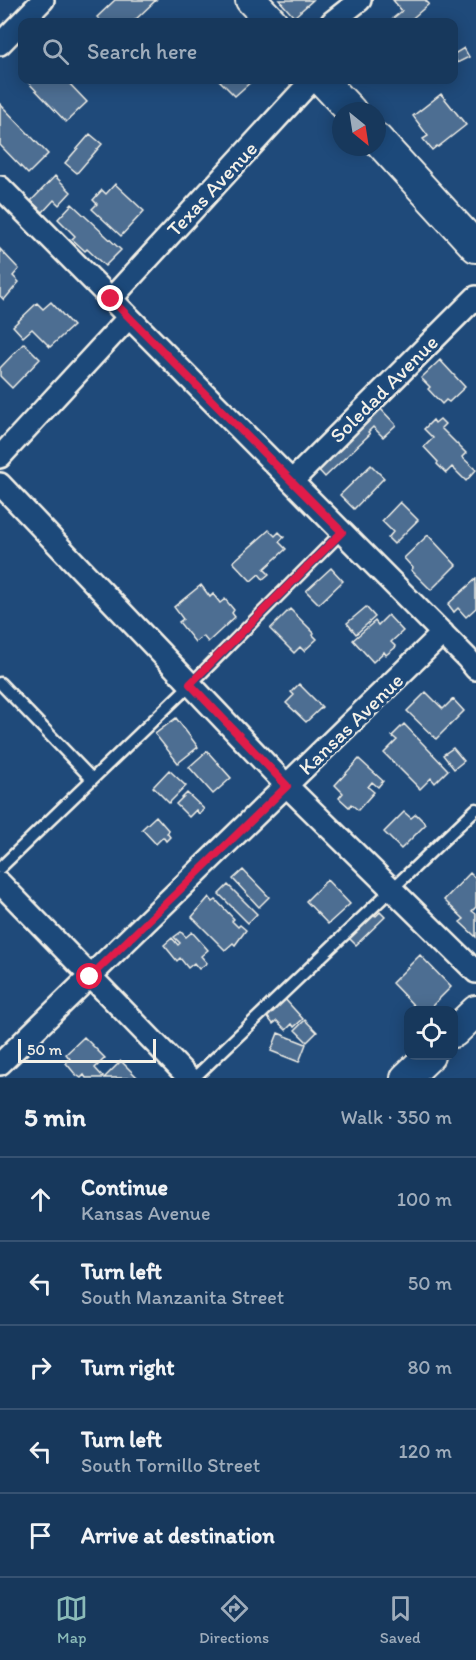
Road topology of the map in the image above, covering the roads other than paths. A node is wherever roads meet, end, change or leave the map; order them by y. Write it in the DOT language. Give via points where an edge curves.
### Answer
graph roads {
  1 [pos="43,0"];
  2 [pos="251,0"];
  3 [pos="360,0"];
  4 [pos="25,18"];
  5 [pos="268,18"];
  6 [pos="337,18"];
  7 [pos="18,26"];
  8 [pos="0,44"];
  9 [pos="308,84"];
  10 [pos="326,84"];
  11 [pos="343,102"];
  12 [pos="386,149"];
  13 [pos="0,187"];
  14 [pos="476,247"];
  15 [pos="476,297"];
  16 [pos="111,299"];
  17 [pos="129,316"];
  18 [pos="0,457"];
  19 [pos="292,481"];
  20 [pos="0,484"];
  21 [pos="342,532"];
  22 [pos="443,633"];
  23 [pos="473,659"];
  24 [pos="0,683"];
  25 [pos="190,684"];
  26 [pos="92,779"];
  27 [pos="287,786"];
  28 [pos="476,809"];
  29 [pos="0,868"];
  30 [pos="0,883"];
  31 [pos="391,888"];
  32 [pos="476,972"];
  33 [pos="90,977"];
  34 [pos="476,1011"];
  35 [pos="458,1027"];
  36 [pos="425,1060"];
  37 [pos="0,1064"];
  38 [pos="189,1078"];
  39 [pos="194,1078"];
  40 [pos="406,1078"];
  1 -- 4 [label="street"];
  2 -- 5 [label="street"];
  3 -- 6 [label="street"];
  7 -- 8 [label="street"];
  9 -- 16 [label="street, Texas Avenue"];
  10 -- 11 [label="street"];
  12 -- 14 [label="street"];
  13 -- 16 [label="street"];
  15 -- 19 [label="street, Soledad Avenue"];
  16 -- 17 [label="street"];
  17 -- 18 [label="street"];
  17 -- 19 [label="street"];
  19 -- 21 [label="street"];
  20 -- 25 [label="street"];
  21 -- 22 [label="street"];
  21 -- 25 [label="lane"];
  22 -- 23 [label="street"];
  22 -- 27 [label="street, Kansas Avenue"];
  24 -- 26 [label="lane"];
  25 -- 26 [label="lane"];
  25 -- 27 [label="street"];
  26 -- 29 [label="lane"];
  27 -- 31 [label="street"];
  27 -- 33 [label="street, Kansas Avenue"];
  28 -- 31 [label="lane"];
  30 -- 33 [label="street"];
  31 -- 32 [label="street"];
  31 -- 39 [label="lane"];
  33 -- 37 [label="street, Kansas Avenue"];
  33 -- 38 [label="street"];
  34 -- 35 [label="street"];
  36 -- 40 [label="street"];
}
